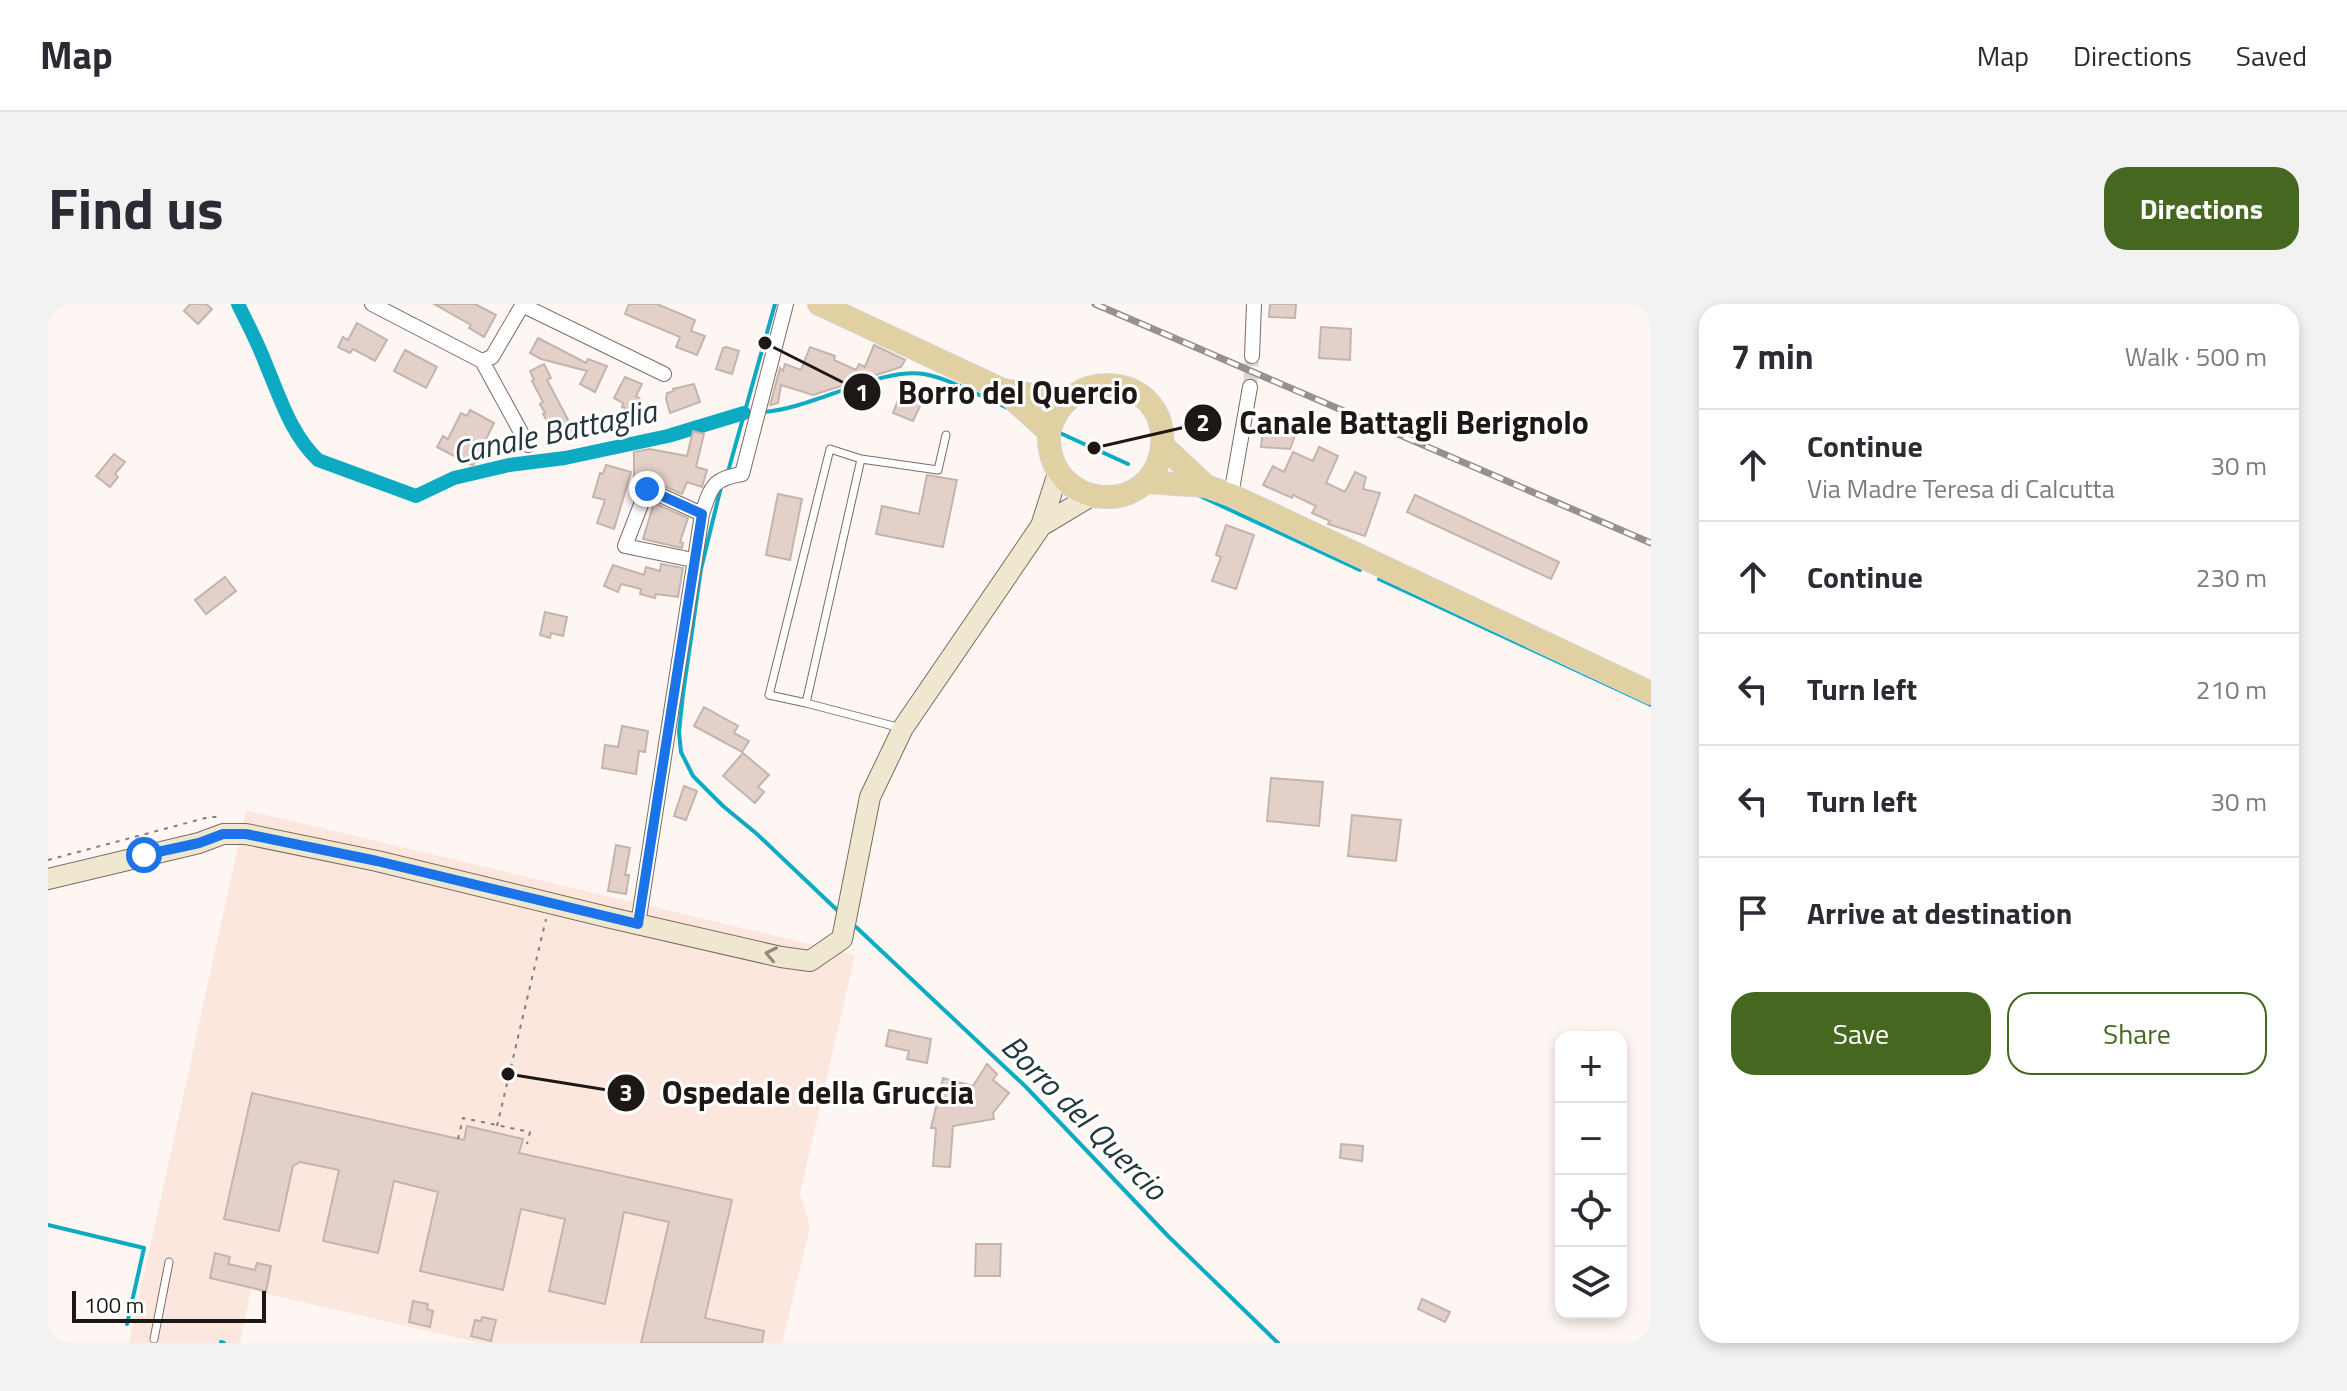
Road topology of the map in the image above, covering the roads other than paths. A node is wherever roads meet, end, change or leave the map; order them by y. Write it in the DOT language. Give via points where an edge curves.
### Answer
graph roads {
  1 [pos="372,304"];
  2 [pos="786,304"];
  3 [pos="819,304"];
  4 [pos="1254,304"];
  5 [pos="522,305"];
  6 [pos="1252,356"];
  7 [pos="482,361"];
  8 [pos="664,374"];
  9 [pos="1250,387"];
  10 [pos="1003,390"];
  11 [pos="1065,400"];
  12 [pos="1049,432"];
  13 [pos="946,435"];
  14 [pos="528,445"];
  15 [pos="1162,445"];
  16 [pos="861,459"];
  17 [pos="1058,473"];
  18 [pos="1145,482"];
  19 [pos="1206,486"];
  20 [pos="1231,495"];
  21 [pos="1091,496"];
  22 [pos="702,514"];
  23 [pos="1041,526"];
  24 [pos="693,560"];
  25 [pos="1651,693"];
  26 [pos="806,703"];
  27 [pos="903,728"];
  28 [pos="48,879"];
  29 [pos="638,924"];
  30 [pos="169,1262"];
  31 [pos="154,1339"];
  1 -- 7 [label="street"];
  2 -- 22 [label="street" via="742,474 722,477 710,488"];
  3 -- 10 [label="main road"];
  4 -- 6 [label="street"];
  5 -- 7 [label="street" via="492,357"];
  5 -- 8 [label="street"];
  7 -- 14 [label="street"];
  9 -- 20 [label="street"];
  10 -- 11 [label="main road"];
  10 -- 12 [label="main road"];
  11 -- 12 [label="main road"];
  11 -- 15 [label="main road" via="1079,390 1106,384 1133,391 1158,420"];
  12 -- 17 [label="main road" via="1051,461"];
  13 -- 16 [label="lane" via="938,470"];
  15 -- 18 [label="main road"];
  15 -- 19 [label="main road"];
  16 -- 26 [label="lane"];
  16 -- 26 [label="lane" via="830,449 769,695"];
  17 -- 21 [label="main road"];
  17 -- 23 [label="street"];
  18 -- 19 [label="main road"];
  18 -- 21 [label="main road" via="1119,496"];
  19 -- 20 [label="main road"];
  20 -- 25 [label="main road"];
  21 -- 23 [label="street"];
  22 -- 24 [label="street"];
  22 -- 24 [label="street" via="647,489 625,546"];
  23 -- 27 [label="street"];
  24 -- 29 [label="street"];
  26 -- 27 [label="lane"];
  27 -- 29 [label="street, one-way" via="870,797 842,939 810,961"];
  28 -- 29 [label="street" via="223,834 246,834"];
  30 -- 31 [label="lane"];
}
